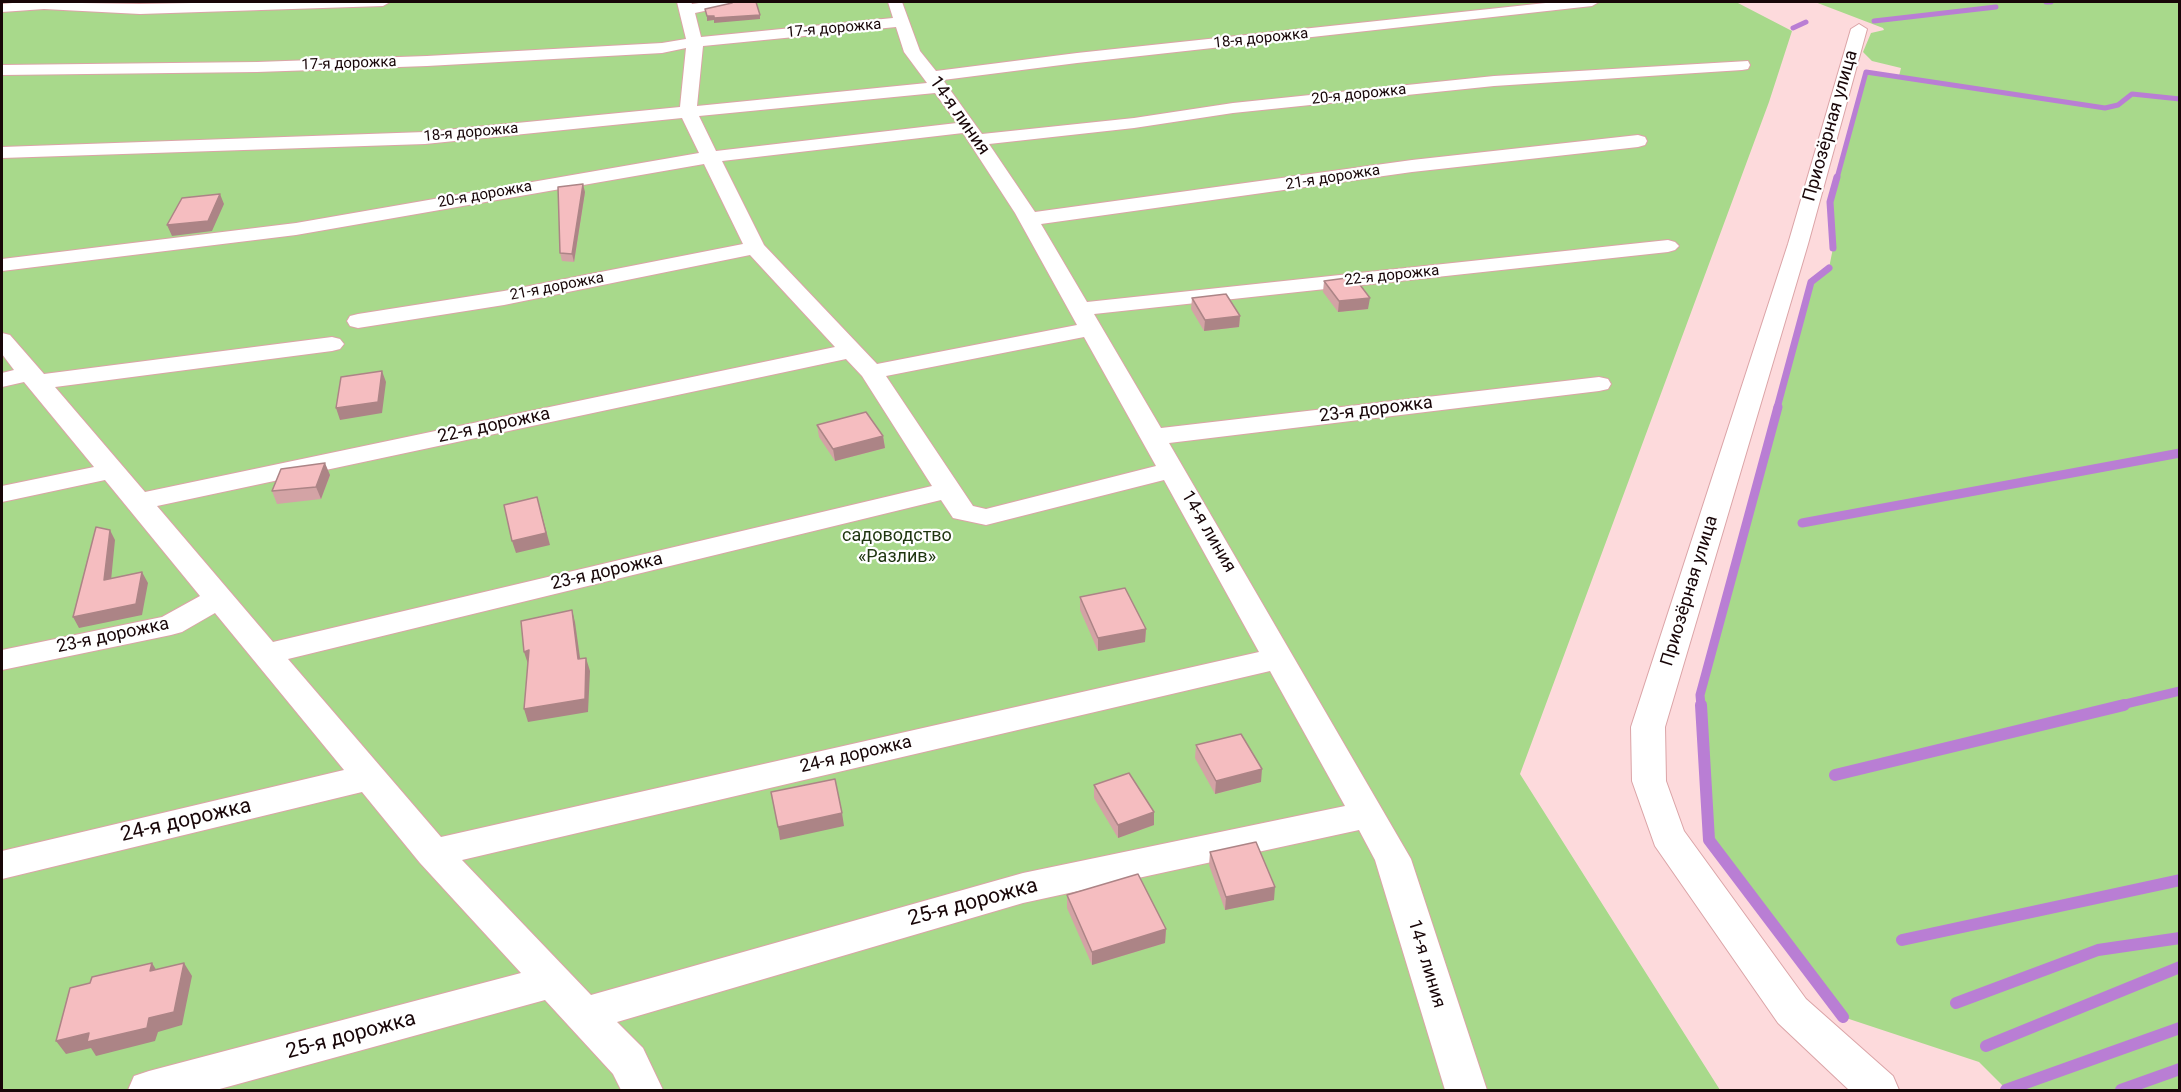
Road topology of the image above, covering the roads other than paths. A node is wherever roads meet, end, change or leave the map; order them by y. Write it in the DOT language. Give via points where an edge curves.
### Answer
graph roads {
  1 [pos="186,2"];
  2 [pos="383,2"];
  3 [pos="727,2"];
  4 [pos="1592,2"];
  5 [pos="685,6"];
  6 [pos="2,8"];
  7 [pos="140,9"];
  8 [pos="898,12"];
  9 [pos="1858,29"];
  10 [pos="695,42"];
  11 [pos="1742,65"];
  12 [pos="2,70"];
  13 [pos="935,82"];
  14 [pos="688,112"];
  15 [pos="973,134"];
  16 [pos="1638,141"];
  17 [pos="2,152"];
  18 [pos="710,157"];
  19 [pos="1029,219"];
  20 [pos="1668,246"];
  21 [pos="755,248"];
  22 [pos="2,265"];
  23 [pos="1086,319"];
  24 [pos="358,321"];
  25 [pos="2,340"];
  26 [pos="332,344"];
  27 [pos="851,351"];
  28 [pos="871,372"];
  29 [pos="22,378"];
  30 [pos="1599,384"];
  31 [pos="1153,437"];
  32 [pos="112,471"];
  33 [pos="1173,471"];
  34 [pos="948,490"];
  35 [pos="2,494"];
  36 [pos="138,502"];
  37 [pos="219,598"];
  38 [pos="266,654"];
  39 [pos="1279,658"];
  40 [pos="2,660"];
  41 [pos="370,777"];
  42 [pos="1368,815"];
  43 [pos="433,853"];
  44 [pos="2,865"];
  45 [pos="553,981"];
  46 [pos="584,1014"];
  47 [pos="149,1090"];
  48 [pos="642,1090"];
  49 [pos="1466,1090"];
  50 [pos="1878,1090"];
  1 -- 7 [label="street"];
  2 -- 7 [label="street"];
  3 -- 5 [label="street"];
  4 -- 13 [label="street, 18-я дорожка" via="1077,58"];
  5 -- 10 [label="street"];
  6 -- 7 [label="street" via="44,4"];
  8 -- 10 [label="street, 17-я дорожка"];
  8 -- 13 [label="street, 14-я линия" via="912,52"];
  9 -- 50 [label="street, Приозёрная улица" via="1798,244 1648,728 1649,781 1668,836 1792,1011"];
  10 -- 12 [label="street, 17-я дорожка" via="662,48 427,62"];
  10 -- 14 [label="street"];
  11 -- 15 [label="street, 20-я дорожка" via="1494,81 1233,108 1134,123"];
  13 -- 14 [label="street, 18-я дорожка"];
  13 -- 15 [label="street, 14-я линия"];
  14 -- 17 [label="street, 18-я дорожка" via="425,138"];
  14 -- 18 [label="street"];
  15 -- 18 [label="street, 20-я дорожка"];
  15 -- 19 [label="street, 14-я линия"];
  16 -- 19 [label="street, 21-я дорожка" via="1412,166"];
  18 -- 21 [label="street"];
  18 -- 22 [label="street, 20-я дорожка" via="296,229"];
  19 -- 23 [label="street, 14-я линия"];
  20 -- 23 [label="street, 22-я дорожка"];
  21 -- 24 [label="street, 21-я дорожка" via="504,298"];
  21 -- 27 [label="street"];
  23 -- 28 [label="street, 22-я дорожка"];
  23 -- 31 [label="street, 14-я линия"];
  25 -- 29 [label="street"];
  26 -- 29 [label="street"];
  27 -- 28 [label="street"];
  27 -- 36 [label="street, 22-я дорожка"];
  28 -- 34 [label="street"];
  29 -- 32 [label="street"];
  30 -- 31 [label="street, 23-я дорожка"];
  31 -- 33 [label="street, 14-я линия"];
  32 -- 35 [label="street"];
  32 -- 36 [label="street"];
  33 -- 34 [label="street" via="986,517 963,512"];
  33 -- 39 [label="street, 14-я линия"];
  34 -- 38 [label="street, 23-я дорожка"];
  36 -- 37 [label="street"];
  37 -- 38 [label="street"];
  37 -- 40 [label="street, 23-я дорожка" via="171,625"];
  38 -- 41 [label="street"];
  39 -- 42 [label="street, 14-я линия"];
  39 -- 43 [label="street, 24-я дорожка"];
  41 -- 43 [label="street"];
  41 -- 44 [label="street, 24-я дорожка"];
  42 -- 46 [label="street, 25-я дорожка" via="1023,888"];
  42 -- 49 [label="street, 14-я линия" via="1393,858"];
  43 -- 45 [label="street"];
  45 -- 46 [label="street"];
  45 -- 47 [label="street, 25-я дорожка"];
  46 -- 48 [label="street" via="628,1061"];
}
